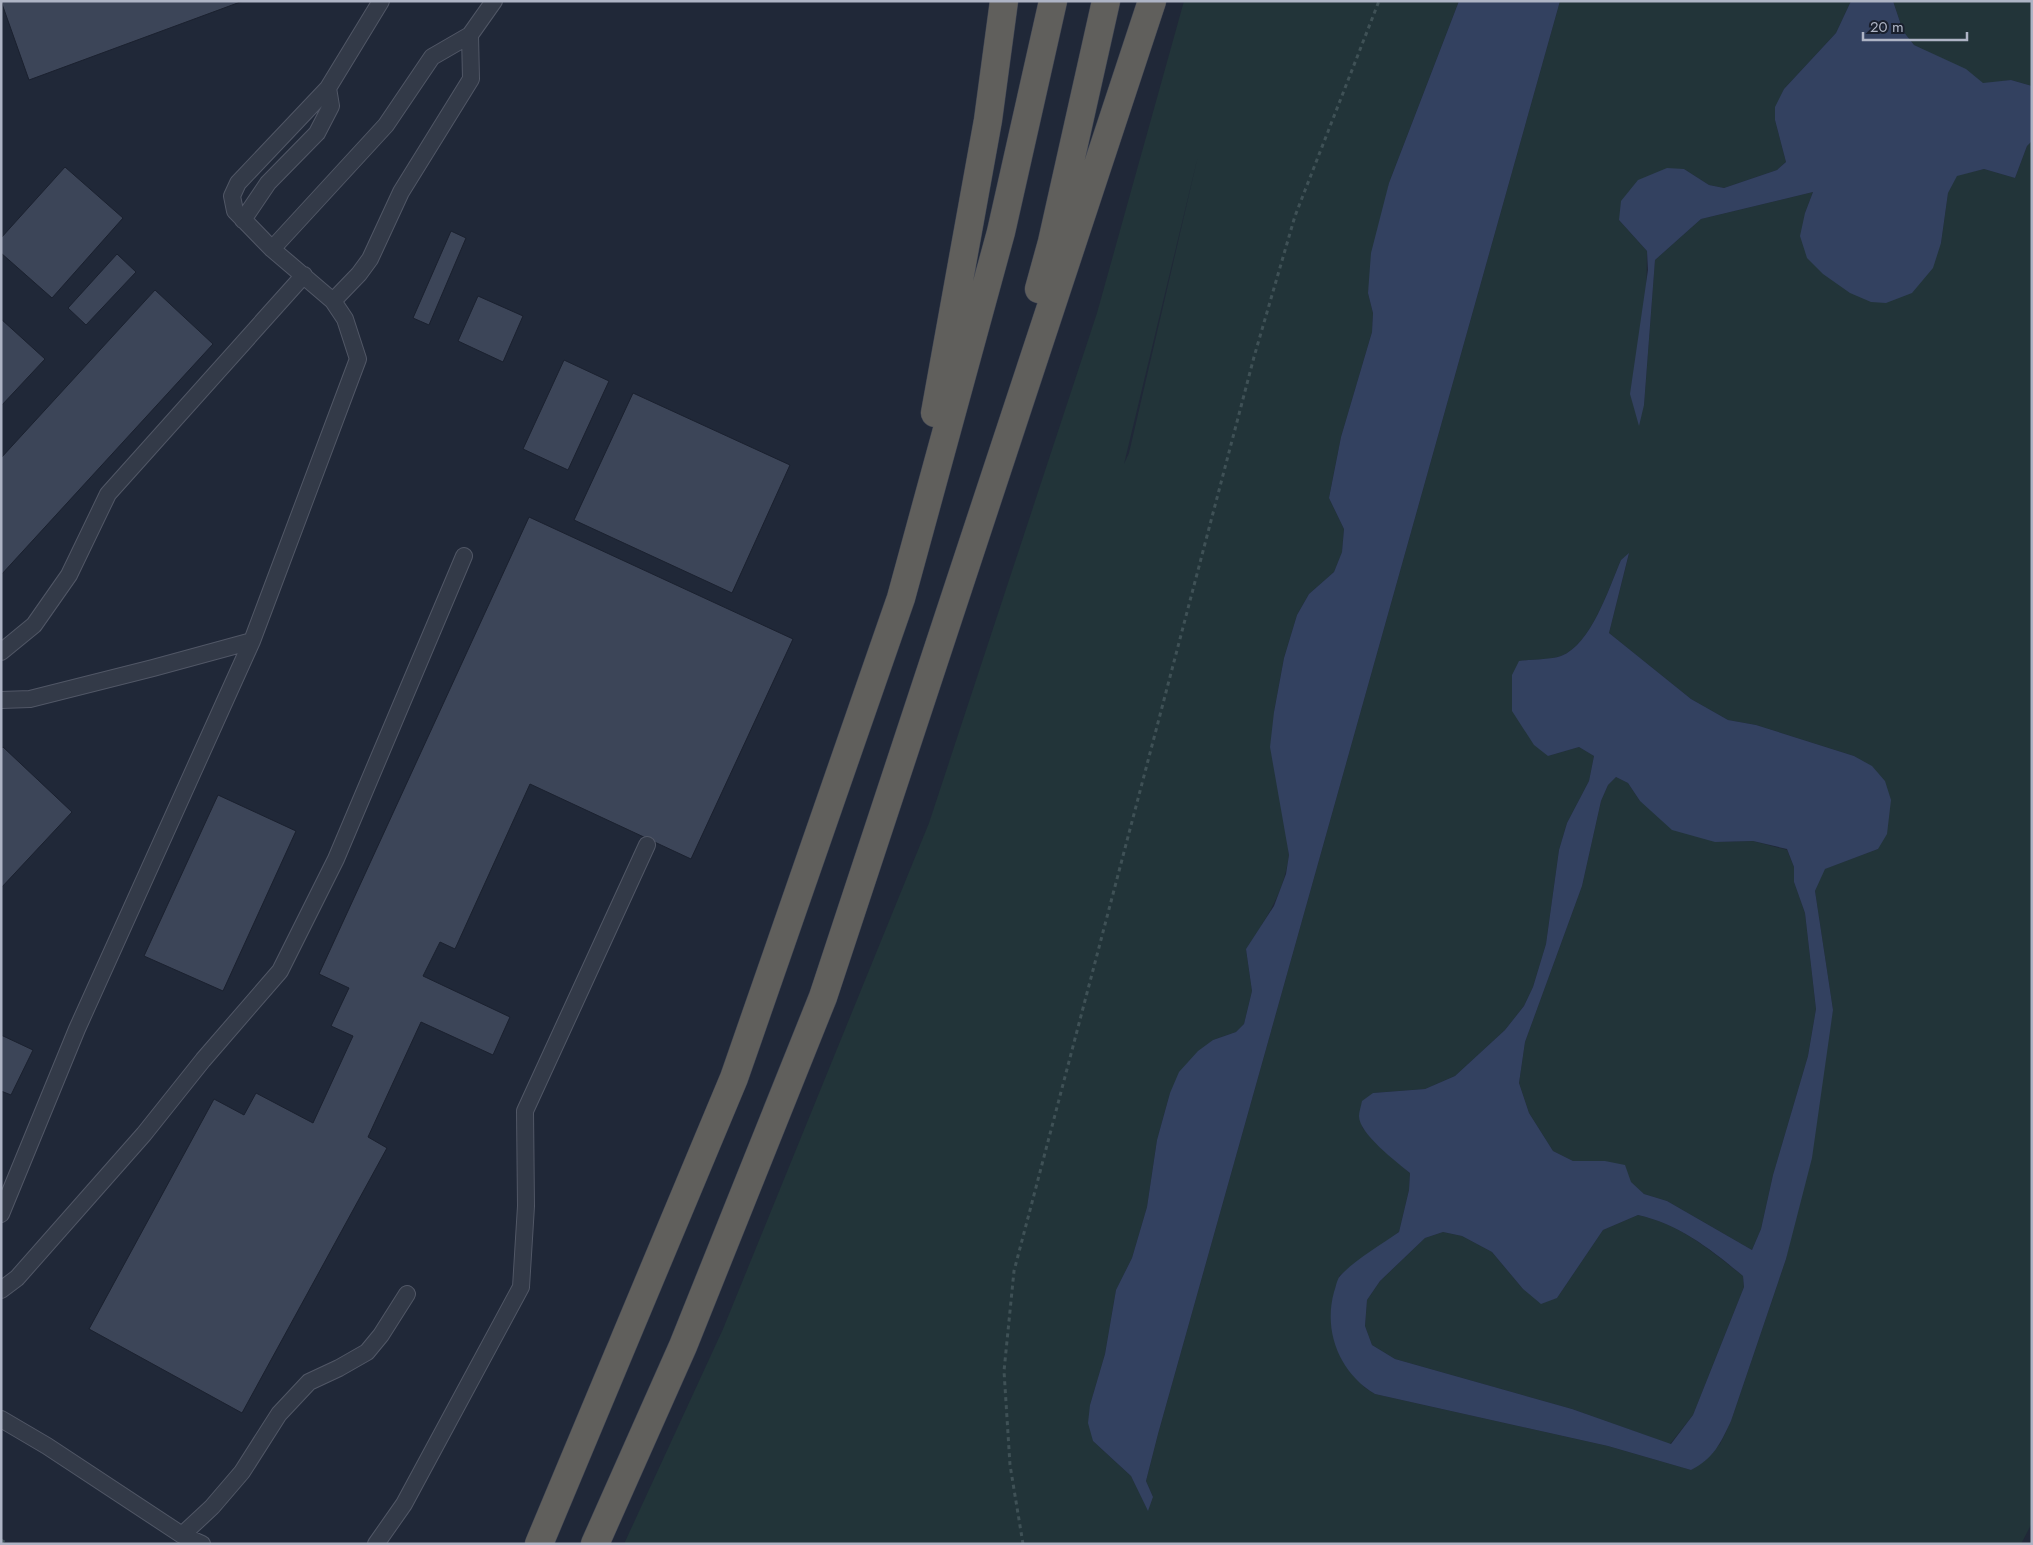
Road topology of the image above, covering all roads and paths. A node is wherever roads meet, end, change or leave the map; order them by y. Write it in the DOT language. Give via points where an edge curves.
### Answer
graph roads {
  1 [pos="381,1"];
  2 [pos="494,1"];
  3 [pos="1004,1"];
  4 [pos="1053,1"];
  5 [pos="1106,1"];
  6 [pos="1152,1"];
  7 [pos="1379,1"];
  8 [pos="470,35"];
  9 [pos="328,88"];
  10 [pos="243,220"];
  11 [pos="272,249"];
  12 [pos="304,275"];
  13 [pos="333,300"];
  14 [pos="464,556"];
  15 [pos="901,598"];
  16 [pos="949,616"];
  17 [pos="252,641"];
  18 [pos="1,652"];
  19 [pos="1,700"];
  20 [pos="647,845"];
  21 [pos="1,1214"];
  22 [pos="1,1290"];
  23 [pos="407,1294"];
  24 [pos="1,1419"];
  25 [pos="182,1535"];
  26 [pos="1,1540"];
  27 [pos="8,1544"];
  28 [pos="202,1544"];
  29 [pos="376,1544"];
  30 [pos="539,1544"];
  31 [pos="595,1544"];
  32 [pos="1023,1544"];
  1 -- 9 [label="lane"];
  2 -- 8 [label="lane"];
  3 -- 15 [label="highway" via="988,120"];
  4 -- 15 [label="highway" via="1001,232"];
  5 -- 16 [label="highway" via="1052,242"];
  6 -- 16 [label="highway"];
  7 -- 32 [label="path" via="1295,216 1254,357 1014,1271 1004,1372 1010,1465"];
  8 -- 11 [label="lane" via="432,57 386,125"];
  8 -- 13 [label="lane" via="471,79 401,192 370,259"];
  9 -- 10 [label="lane" via="331,106 317,133 268,183"];
  9 -- 10 [label="lane" via="238,183 232,196 235,211"];
  10 -- 11 [label="lane"];
  11 -- 12 [label="lane"];
  12 -- 13 [label="lane"];
  12 -- 18 [label="lane" via="108,494 69,575 34,624"];
  13 -- 17 [label="lane" via="345,319 358,359"];
  14 -- 22 [label="lane" via="336,859 280,971 144,1134 17,1278"];
  15 -- 30 [label="highway" via="734,1078"];
  16 -- 31 [label="highway" via="823,997 682,1346"];
  17 -- 19 [label="lane" via="30,698"];
  17 -- 21 [label="lane" via="77,1028"];
  20 -- 29 [label="lane" via="525,1111 526,1206 521,1287 404,1504"];
  23 -- 25 [label="lane" via="367,1352 309,1382 278,1414 242,1472 212,1508"];
  24 -- 25 [label="lane"];
  25 -- 28 [label="lane"];
  26 -- 27 [label="path"];
}
